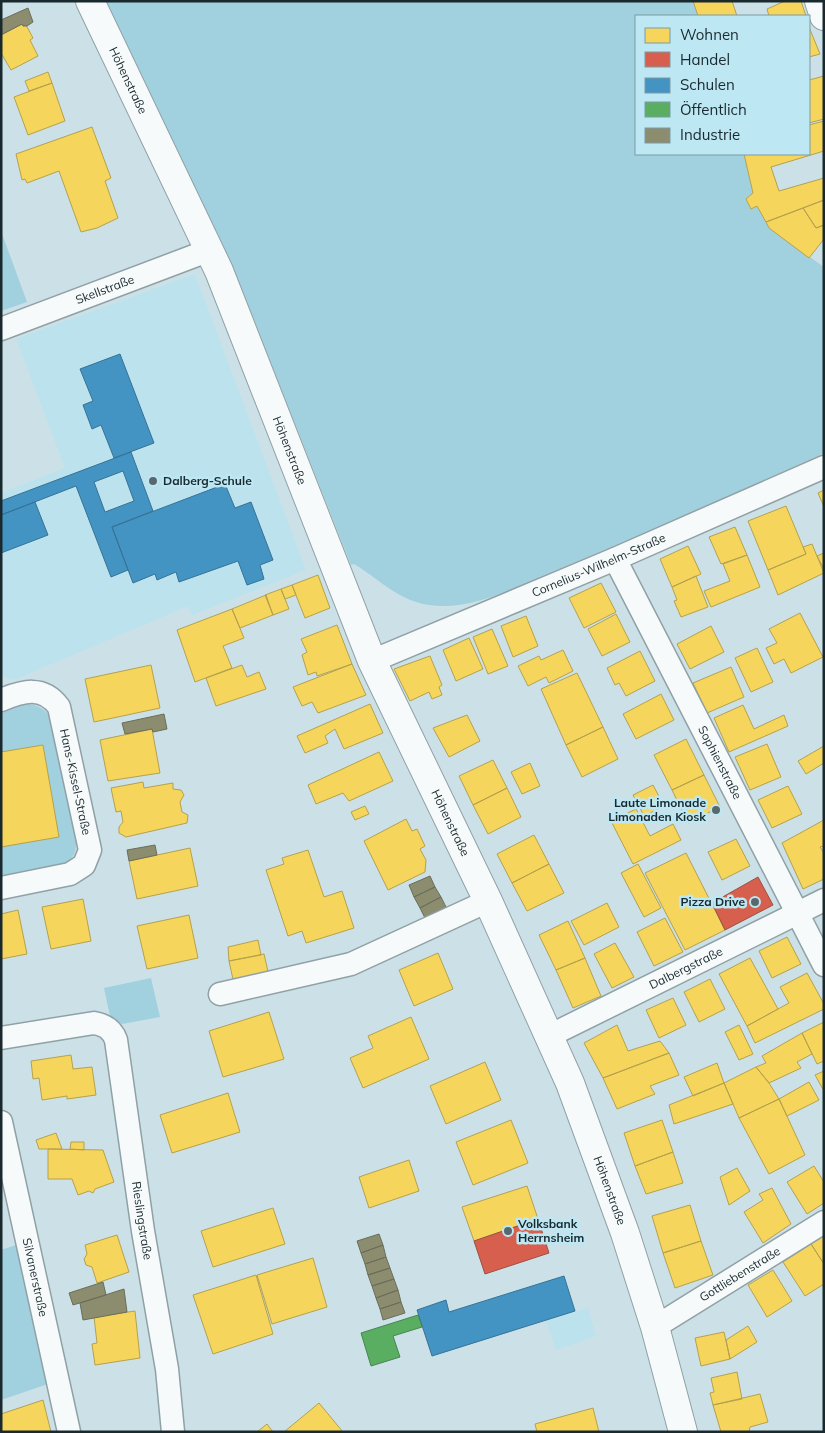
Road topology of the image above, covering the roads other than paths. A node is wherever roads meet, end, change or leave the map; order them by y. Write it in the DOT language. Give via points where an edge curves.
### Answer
graph roads {
  1 [pos="90,1"];
  2 [pos="819,1"];
  3 [pos="824,16"];
  4 [pos="210,250"];
  5 [pos="1,329"];
  6 [pos="824,467"];
  7 [pos="615,559"];
  8 [pos="372,661"];
  9 [pos="1,700"];
  10 [pos="1,888"];
  11 [pos="824,900"];
  12 [pos="488,901"];
  13 [pos="798,914"];
  14 [pos="824,965"];
  15 [pos="220,994"];
  16 [pos="547,1036"];
  17 [pos="1,1038"];
  18 [pos="1,1122"];
  19 [pos="824,1222"];
  20 [pos="655,1326"];
  21 [pos="69,1432"];
  22 [pos="173,1432"];
  23 [pos="683,1432"];
  1 -- 4 [label="main road, Höhenstraße"];
  2 -- 3 [label="main road"];
  4 -- 5 [label="street, Skellstraße"];
  4 -- 8 [label="main road, Höhenstraße"];
  6 -- 7 [label="street, Cornelius-Wilhelm-Straße"];
  7 -- 8 [label="street, Cornelius-Wilhelm-Straße"];
  7 -- 13 [label="street, Sophienstraße"];
  8 -- 12 [label="main road, Höhenstraße"];
  9 -- 10 [label="street, Hans-Kissel-Straße" via="21,692 39,692 48,695 59,707 90,850 84,865 70,874"];
  11 -- 13 [label="street, Dalbergstraße"];
  12 -- 15 [label="street" via="351,964"];
  12 -- 16 [label="main road, Höhenstraße"];
  13 -- 14 [label="street, Sophienstraße"];
  13 -- 16 [label="street, Dalbergstraße"];
  16 -- 20 [label="main road, Höhenstraße" via="580,1110"];
  17 -- 22 [label="street, Rieslingstraße" via="94,1023 114,1032 167,1369"];
  18 -- 21 [label="street, Silvanerstraße"];
  19 -- 20 [label="street, Gottliebenstraße"];
  20 -- 23 [label="main road, Höhenstraße"];
}
